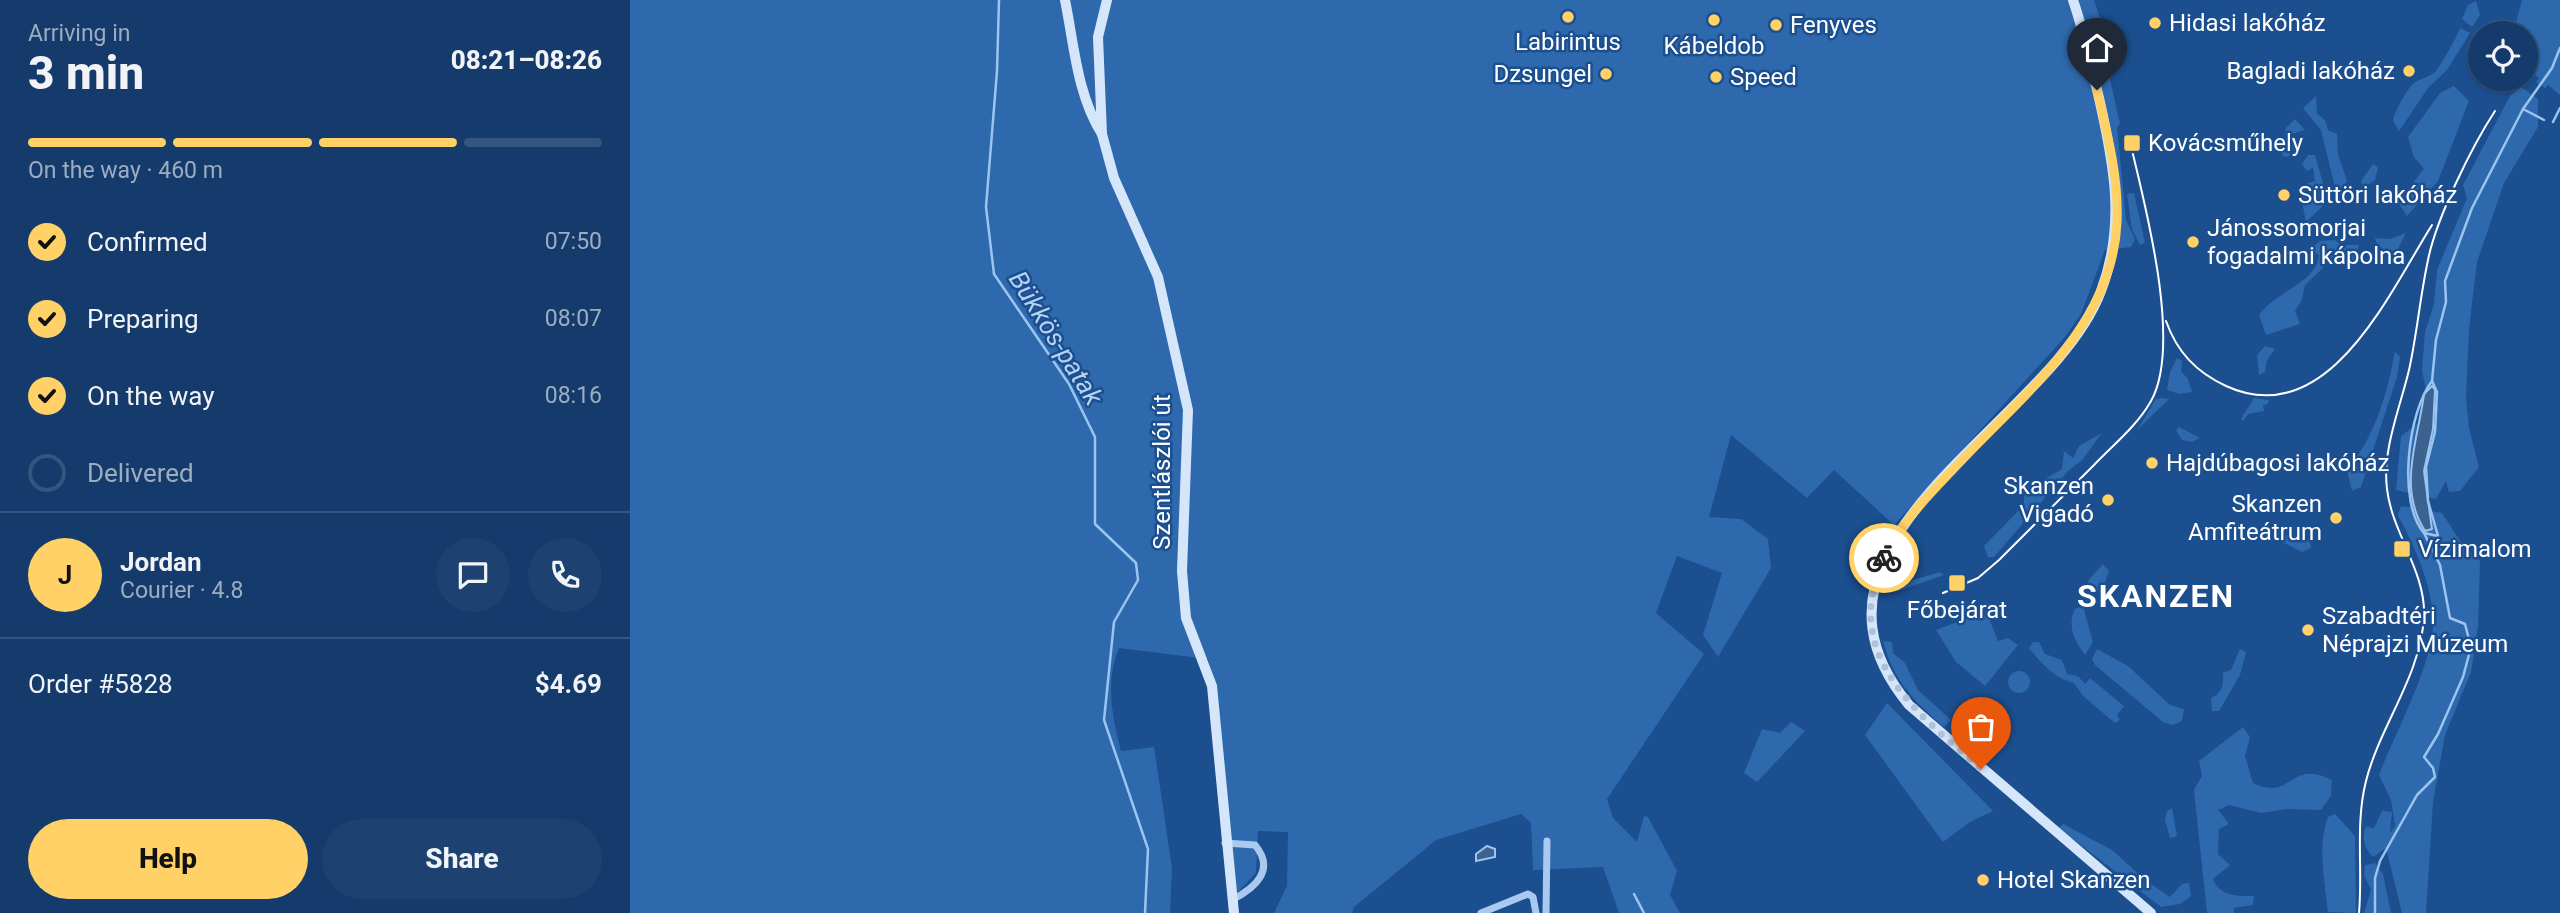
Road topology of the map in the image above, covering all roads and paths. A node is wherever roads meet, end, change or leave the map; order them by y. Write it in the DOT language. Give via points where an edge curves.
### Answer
graph roads {
  1 [pos="1065,0"];
  2 [pos="1107,0"];
  3 [pos="2073,0"];
  4 [pos="1102,134"];
  5 [pos="1547,841"];
  6 [pos="1225,842"];
  7 [pos="1233,900"];
  8 [pos="1234,913"];
  9 [pos="1481,913"];
  10 [pos="1536,913"];
  11 [pos="1546,913"];
  12 [pos="2151,913"];
  1 -- 4 [label="street" via="1084,97"];
  2 -- 4 [label="street, Szentlászlói út" via="1098,37"];
  3 -- 12 [label="street" via="2114,171 2117,221 2109,268 2075,337 1892,540 1874,583 1872,620 1884,669 1909,705"];
  4 -- 6 [label="street, Szentlászlói út" via="1114,178 1158,277 1185,387 1182,571 1186,618 1212,686"];
  5 -- 11 [label="street"];
  6 -- 7 [label="street, Szentlászlói út"];
  6 -- 7 [label="street" via="1255,845 1264,855 1265,868 1259,880"];
  7 -- 8 [label="street, Szentlászlói út"];
  9 -- 10 [label="street" via="1528,894"];
}
